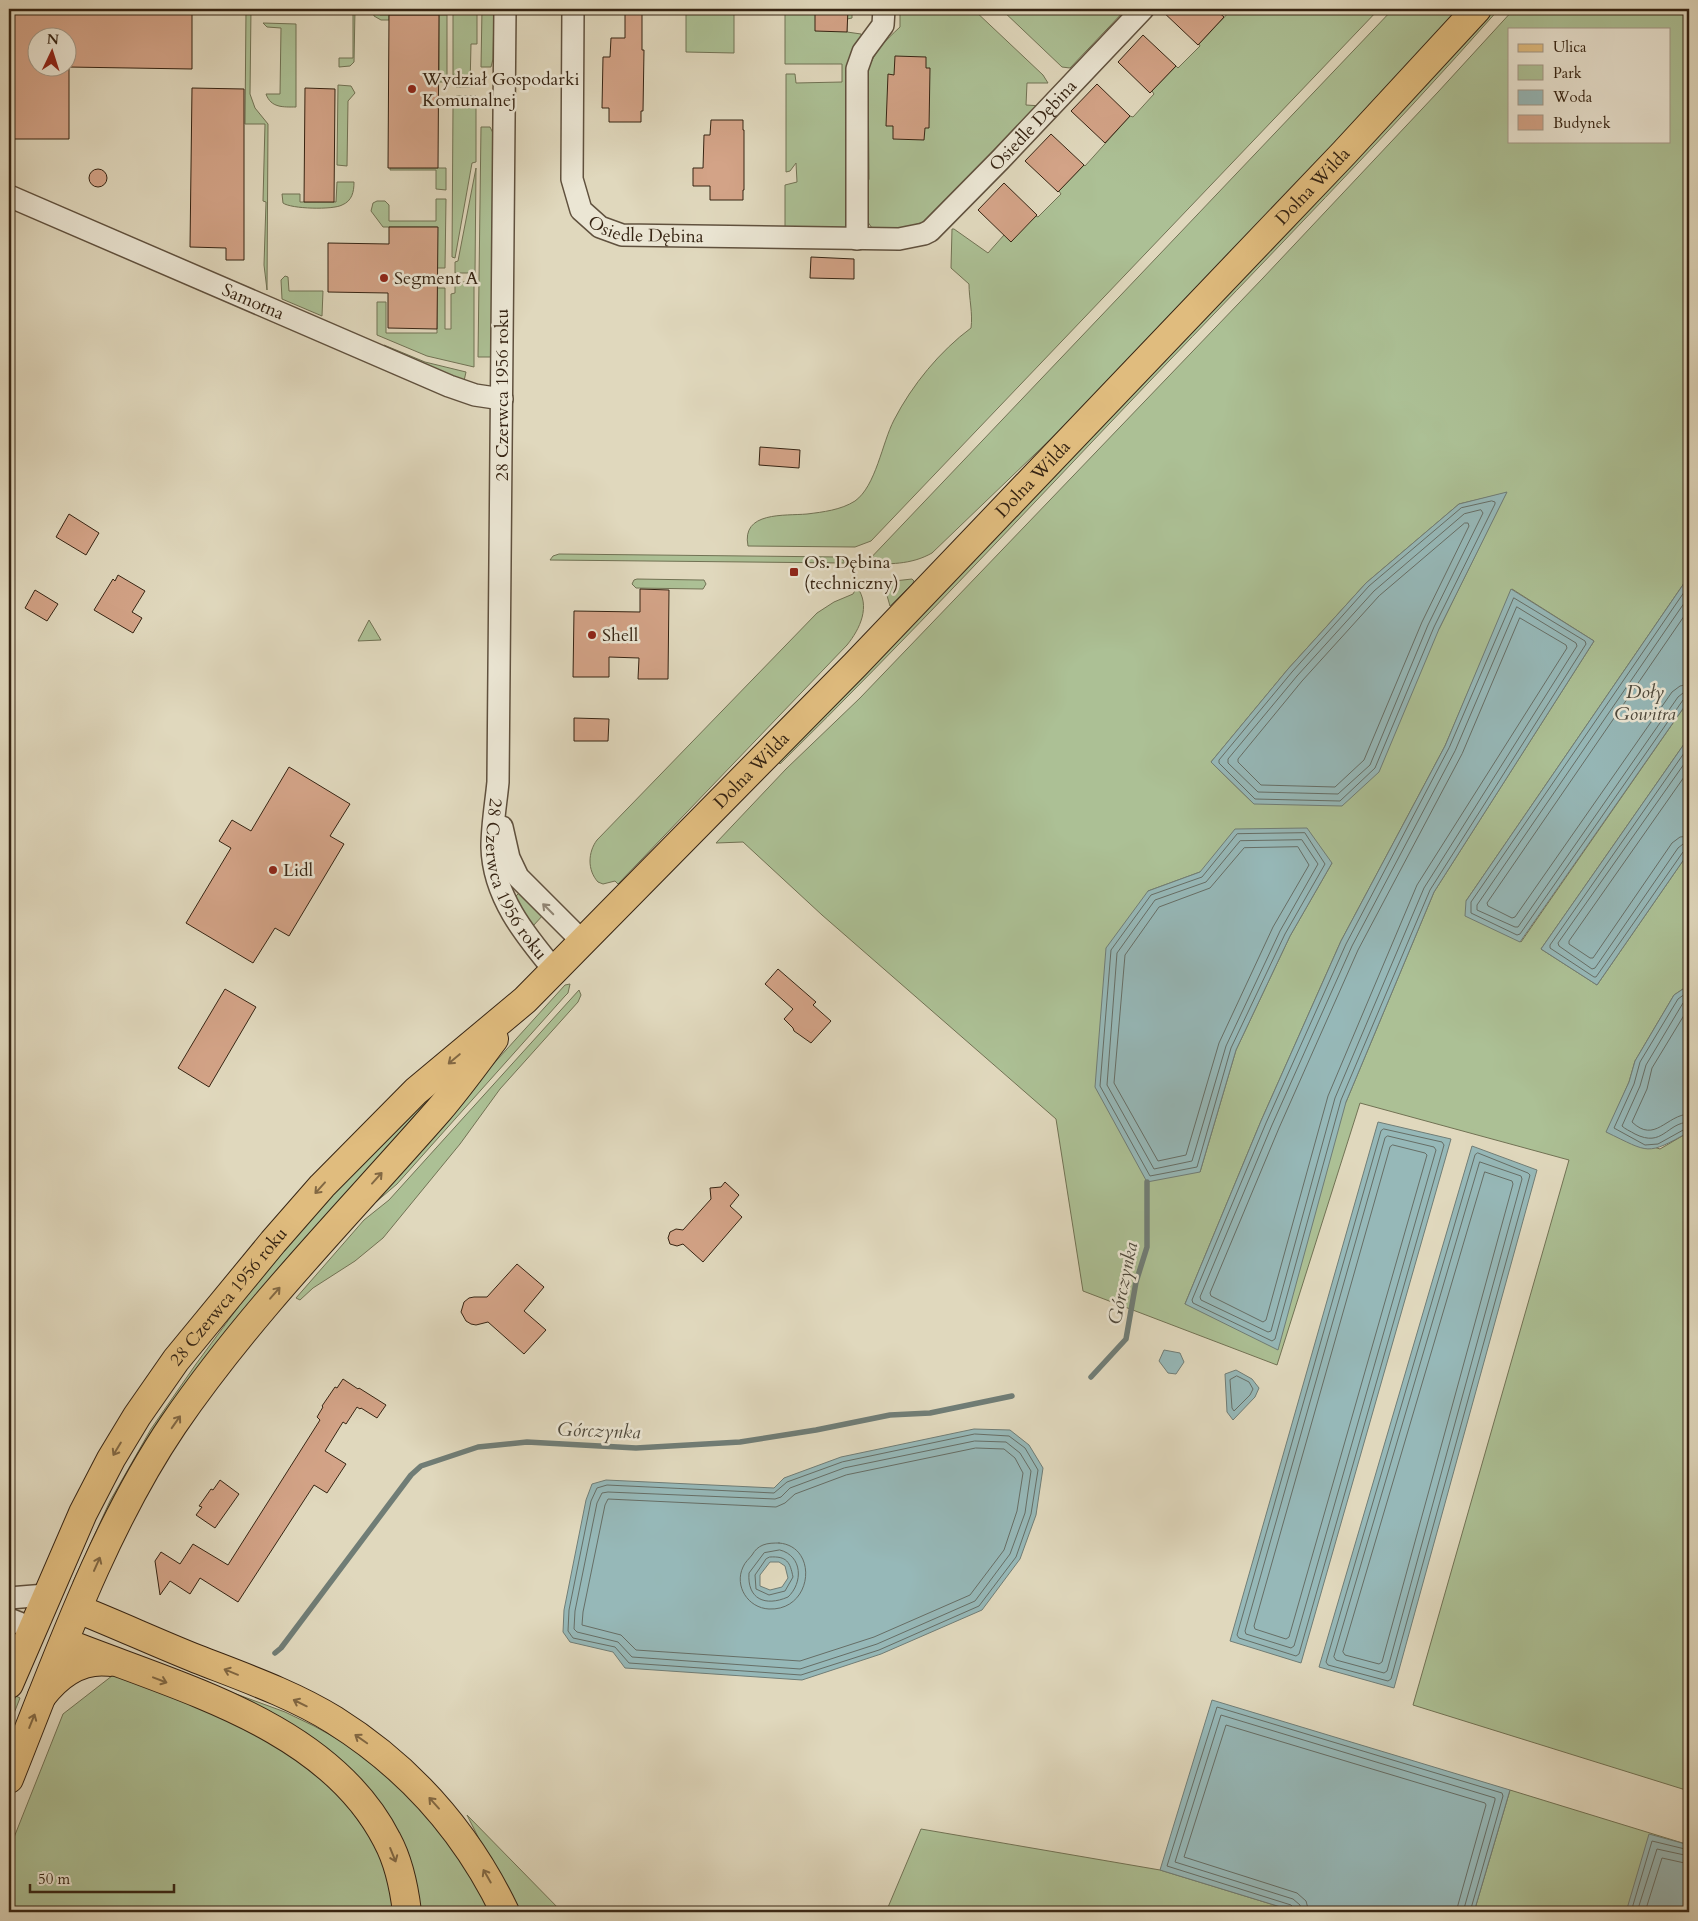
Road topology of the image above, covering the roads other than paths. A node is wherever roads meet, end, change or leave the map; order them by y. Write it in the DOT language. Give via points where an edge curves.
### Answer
graph roads {
  1 [pos="505,9"];
  2 [pos="573,9"];
  3 [pos="884,9"];
  4 [pos="1143,9"];
  5 [pos="1477,9"];
  6 [pos="9,196"];
  7 [pos="857,238"];
  8 [pos="502,399"];
  9 [pos="498,782"];
  10 [pos="583,942"];
  11 [pos="555,971"];
  12 [pos="518,1006"];
  13 [pos="46,1595"];
  14 [pos="9,1598"];
  15 [pos="78,1609"];
  16 [pos="21,1633"];
  17 [pos="64,1642"];
  18 [pos="115,1662"];
  19 [pos="9,1684"];
  20 [pos="42,1696"];
  21 [pos="9,1779"];
  22 [pos="407,1912"];
  23 [pos="505,1912"];
  1 -- 8 [label="street, 28 Czerwca 1956 roku"];
  2 -- 7 [label="street, Osiedle Dębina" via="572,179 581,210 600,227 622,235"];
  3 -- 7 [label="street" via="883,25 863,52 857,70"];
  4 -- 7 [label="street, Osiedle Dębina" via="930,231 899,239"];
  5 -- 10 [label="main road, Dolna Wilda" via="868,652"];
  6 -- 8 [label="street, Samotna" via="448,386"];
  8 -- 9 [label="street, 28 Czerwca 1956 roku"];
  10 -- 9 [label="street, 28 Czerwca 1956 roku, one-way" via="516,874 503,833"];
  9 -- 11 [label="street, 28 Czerwca 1956 roku" via="492,847 500,887 530,940"];
  10 -- 11 [label="main road, 28 Czerwca 1956 roku"];
  11 -- 12 [label="main road, 28 Czerwca 1956 roku"];
  12 -- 13 [label="main road, 28 Czerwca 1956 roku, one-way" via="416,1091 367,1139 322,1186 182,1353 155,1388 111,1459"];
  15 -- 12 [label="main road, 28 Czerwca 1956 roku, one-way" via="125,1507 174,1424 249,1322 440,1109"];
  13 -- 14 [label="street"];
  13 -- 15 [label="main road"];
  13 -- 16 [label="main road, 28 Czerwca 1956 roku"];
  15 -- 17 [label="main road, 28 Czerwca 1956 roku"];
  23 -- 15 [label="main road, one-way" via="481,1866 444,1814 367,1743 325,1715 284,1695"];
  16 -- 17 [label="main road"];
  16 -- 19 [label="main road, 28 Czerwca 1956 roku"];
  17 -- 18 [label="main road"];
  17 -- 20 [label="main road, 28 Czerwca 1956 roku"];
  18 -- 20 [label="main road" via="100,1660 80,1665 65,1673"];
  18 -- 22 [label="main road, one-way" via="222,1704 271,1728 316,1757 345,1781 387,1839 399,1871"];
  21 -- 20 [label="main road, 28 Czerwca 1956 roku, one-way"];
}
